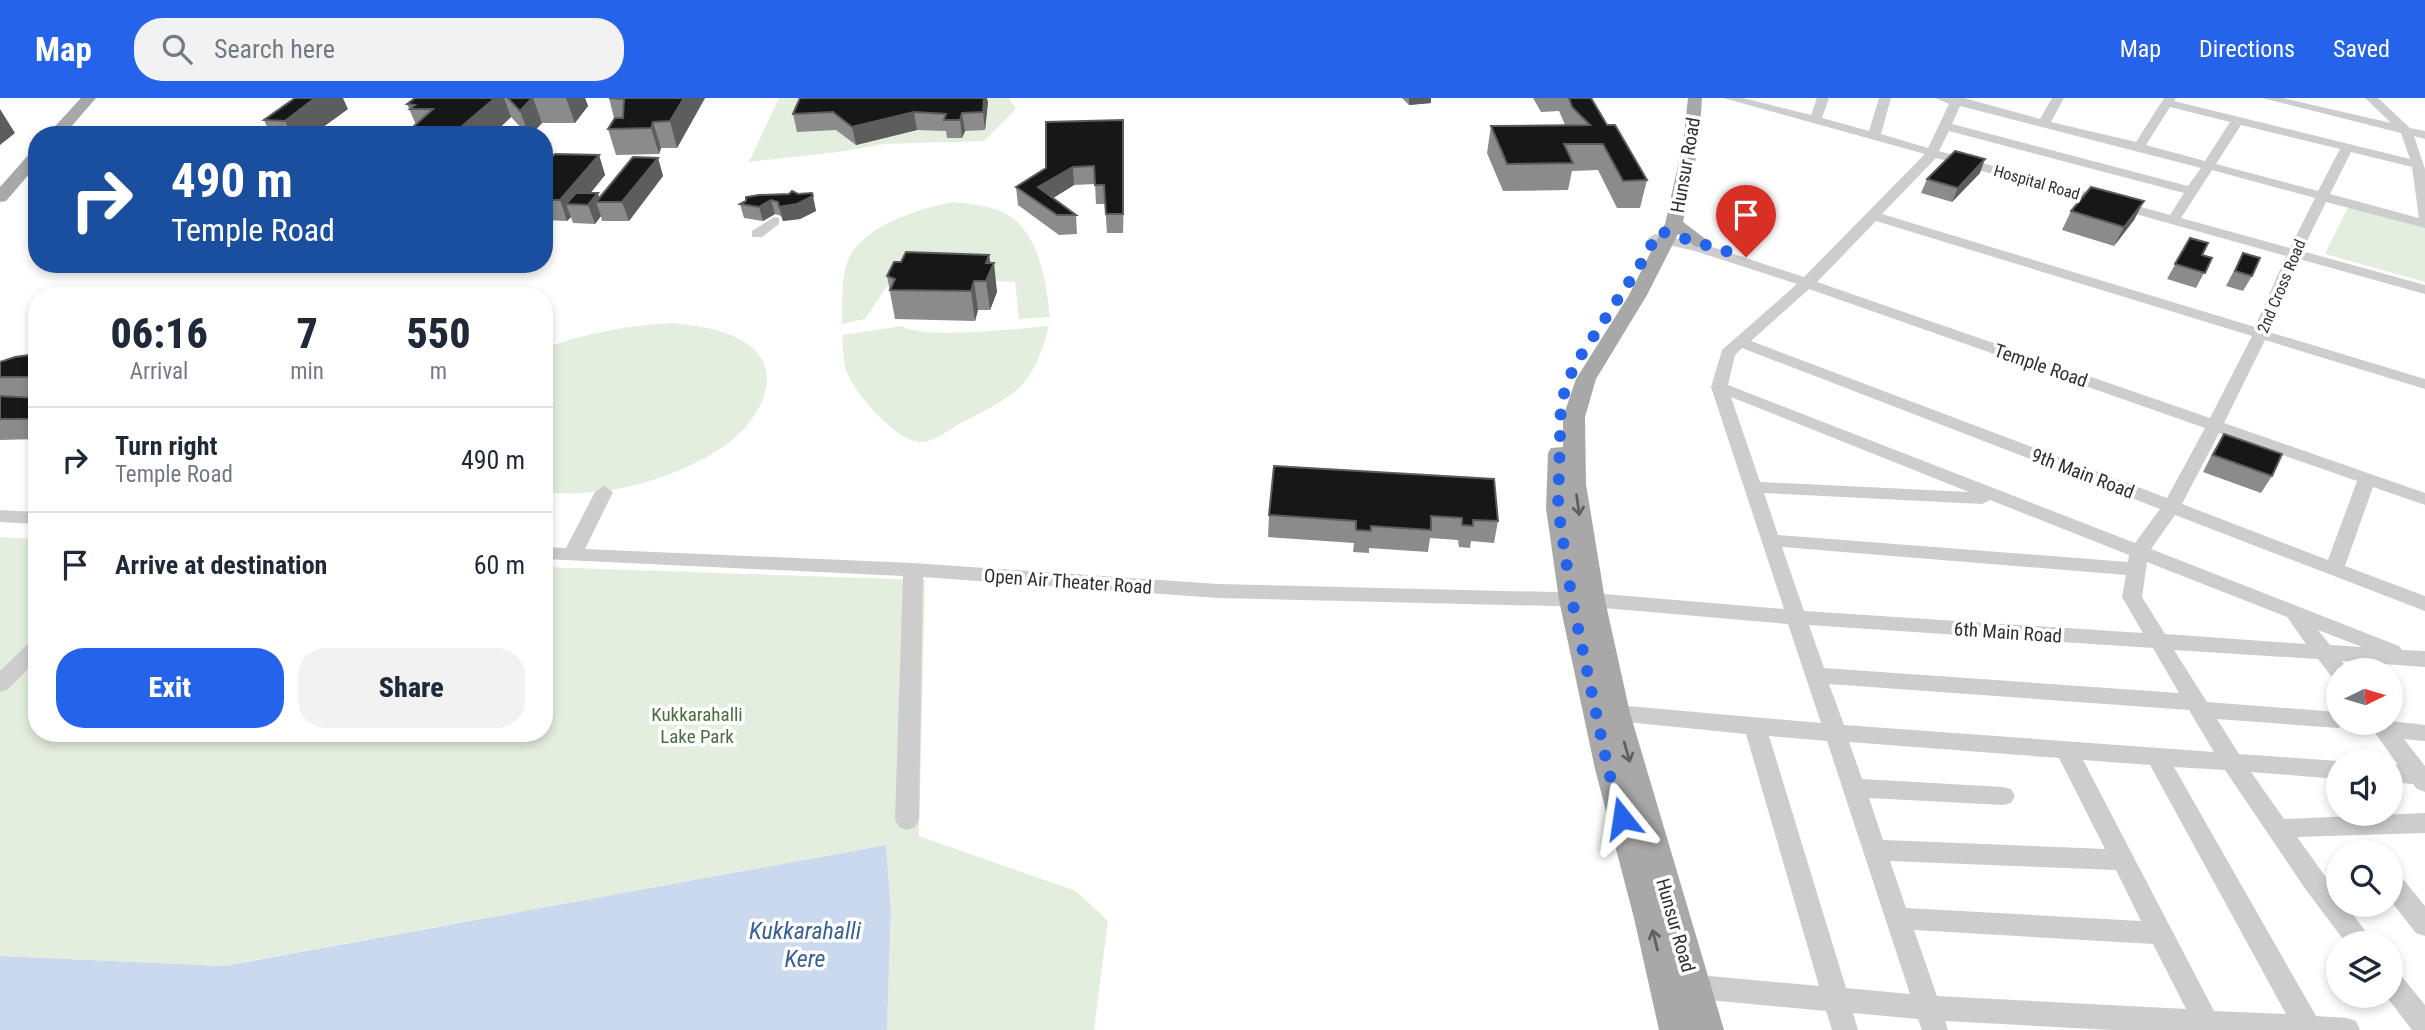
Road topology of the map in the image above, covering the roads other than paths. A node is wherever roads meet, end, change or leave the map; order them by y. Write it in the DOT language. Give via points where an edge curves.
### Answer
graph roads {
  1 [pos="89,98"];
  2 [pos="1685,98"];
  3 [pos="1695,98"];
  4 [pos="1824,98"];
  5 [pos="1885,98"];
  6 [pos="1941,98"];
  7 [pos="2057,98"];
  8 [pos="2268,98"];
  9 [pos="2371,98"];
  10 [pos="1733,99"];
  11 [pos="1958,99"];
  12 [pos="2169,100"];
  13 [pos="72,105"];
  14 [pos="1815,120"];
  15 [pos="2238,120"];
  16 [pos="2044,123"];
  17 [pos="52,126"];
  18 [pos="60,126"];
  19 [pos="1945,126"];
  20 [pos="2406,131"];
  21 [pos="2425,135"];
  22 [pos="1874,136"];
  23 [pos="2139,146"];
  24 [pos="2347,147"];
  25 [pos="28,152"];
  26 [pos="1932,152"];
  27 [pos="28,165"];
  28 [pos="2208,165"];
  29 [pos="2418,165"];
  30 [pos="0,184"];
  31 [pos="2191,191"];
  32 [pos="2322,196"];
  33 [pos="0,197"];
  34 [pos="1874,216"];
  35 [pos="2425,217"];
  36 [pos="2173,220"];
  37 [pos="774,221"];
  38 [pos="2425,224"];
  39 [pos="757,234"];
  40 [pos="1665,236"];
  41 [pos="1700,245"];
  42 [pos="2294,253"];
  43 [pos="1809,281"];
  44 [pos="2425,290"];
  45 [pos="2260,335"];
  46 [pos="1740,342"];
  47 [pos="2425,384"];
  48 [pos="1719,387"];
  49 [pos="2216,422"];
  50 [pos="2367,478"];
  51 [pos="1752,487"];
  52 [pos="2425,490"];
  53 [pos="604,492"];
  54 [pos="1997,498"];
  55 [pos="2425,499"];
  56 [pos="2171,507"];
  57 [pos="0,516"];
  58 [pos="28,518"];
  59 [pos="1769,540"];
  60 [pos="553,554"];
  61 [pos="572,555"];
  62 [pos="2138,560"];
  63 [pos="913,570"];
  64 [pos="2334,570"];
  65 [pos="1582,600"];
  66 [pos="2425,604"];
  67 [pos="2294,613"];
  68 [pos="1794,617"];
  69 [pos="2160,642"];
  70 [pos="2325,653"];
  71 [pos="28,656"];
  72 [pos="2329,658"];
  73 [pos="2417,658"];
  74 [pos="1814,675"];
  75 [pos="0,684"];
  76 [pos="2198,706"];
  77 [pos="1616,713"];
  78 [pos="2326,719"];
  79 [pos="1755,727"];
  80 [pos="2403,730"];
  81 [pos="1834,733"];
  82 [pos="2425,733"];
  83 [pos="2388,735"];
  84 [pos="2067,751"];
  85 [pos="2158,758"];
  86 [pos="2234,764"];
  87 [pos="2326,769"];
  88 [pos="2403,775"];
  89 [pos="2423,778"];
  90 [pos="1852,788"];
  91 [pos="2003,796"];
  92 [pos="908,820"];
  93 [pos="2425,823"];
  94 [pos="2278,829"];
  95 [pos="1873,850"];
  96 [pos="2123,860"];
  97 [pos="2403,897"];
  98 [pos="1897,918"];
  99 [pos="2425,925"];
  100 [pos="2352,931"];
  101 [pos="2161,933"];
  102 [pos="1665,984"];
  103 [pos="1693,986"];
  104 [pos="1836,998"];
  105 [pos="2403,998"];
  106 [pos="1931,1019"];
  107 [pos="2425,1026"];
  108 [pos="2208,1027"];
  109 [pos="2327,1029"];
  110 [pos="1676,1030"];
  111 [pos="1707,1030"];
  112 [pos="1845,1030"];
  1 -- 13 [label="main road"];
  2 -- 40 [label="main road"];
  3 -- 40 [label="main road, Hunsur Road" via="1691,142"];
  4 -- 14 [label="street"];
  5 -- 22 [label="street"];
  6 -- 11 [label="street"];
  7 -- 16 [label="street"];
  8 -- 20 [label="street"];
  9 -- 20 [label="street"];
  10 -- 14 [label="street, Hospital Road"];
  11 -- 16 [label="street"];
  11 -- 19 [label="street"];
  12 -- 15 [label="street"];
  12 -- 23 [label="street"];
  13 -- 17 [label="main road"];
  13 -- 18 [label="main road"];
  14 -- 22 [label="street, Hospital Road"];
  15 -- 24 [label="street"];
  15 -- 28 [label="street"];
  16 -- 23 [label="street"];
  19 -- 26 [label="street"];
  19 -- 31 [label="street"];
  20 -- 21 [label="street"];
  20 -- 29 [label="street"];
  22 -- 26 [label="street, Hospital Road"];
  23 -- 28 [label="street"];
  24 -- 29 [label="street"];
  24 -- 32 [label="street, 2nd Cross Road"];
  25 -- 30 [label="main road"];
  26 -- 34 [label="street"];
  26 -- 36 [label="street, Hospital Road"];
  27 -- 33 [label="main road"];
  28 -- 31 [label="street"];
  28 -- 32 [label="street"];
  29 -- 35 [label="street"];
  31 -- 36 [label="street"];
  32 -- 38 [label="street"];
  32 -- 42 [label="street, 2nd Cross Road"];
  34 -- 43 [label="street"];
  34 -- 45 [label="street"];
  36 -- 42 [label="street, Hospital Road"];
  37 -- 39 [label="street"];
  40 -- 41 [label="main road"];
  40 -- 65 [label="main road, Hunsur Road" via="1586,379 1574,417"];
  41 -- 43 [label="street, Temple Road"];
  42 -- 44 [label="street, Hospital Road"];
  42 -- 45 [label="street, 2nd Cross Road"];
  43 -- 46 [label="street"];
  43 -- 49 [label="street, Temple Road"];
  45 -- 47 [label="street"];
  45 -- 49 [label="street, 2nd Cross Road"];
  46 -- 48 [label="street" via="1728,353"];
  46 -- 56 [label="street, 9th Main Road"];
  48 -- 51 [label="street"];
  48 -- 54 [label="street"];
  49 -- 50 [label="street, Temple Road"];
  49 -- 52 [label="street, Temple Road"];
  49 -- 56 [label="street, 2nd Cross Road"];
  50 -- 55 [label="street, Temple Road"];
  50 -- 64 [label="street"];
  51 -- 54 [label="street"];
  51 -- 59 [label="street"];
  53 -- 61 [label="street"];
  54 -- 62 [label="street"];
  56 -- 62 [label="street, 2nd Cross Road"];
  56 -- 64 [label="street, 9th Main Road"];
  57 -- 58 [label="street"];
  59 -- 62 [label="street"];
  59 -- 68 [label="street"];
  60 -- 61 [label="street, Open Air Theater Road"];
  61 -- 63 [label="street, Open Air Theater Road"];
  62 -- 67 [label="street"];
  62 -- 69 [label="street" via="2132,597"];
  63 -- 65 [label="street, Open Air Theater Road" via="1217,591"];
  63 -- 92 [label="street"];
  64 -- 66 [label="street, 9th Main Road"];
  65 -- 68 [label="street, 6th Main Road"];
  65 -- 77 [label="main road, Hunsur Road"];
  102 -- 65 [label="main road, one-way" via="1608,769"];
  67 -- 70 [label="street"];
  67 -- 73 [label="street"];
  68 -- 69 [label="street, 6th Main Road"];
  68 -- 74 [label="street"];
  69 -- 70 [label="street, 6th Main Road"];
  69 -- 76 [label="street"];
  70 -- 72 [label="street"];
  70 -- 73 [label="street, 6th Main Road"];
  71 -- 75 [label="street"];
  74 -- 76 [label="street"];
  74 -- 81 [label="street"];
  76 -- 78 [label="street"];
  76 -- 86 [label="street"];
  77 -- 79 [label="street"];
  77 -- 103 [label="main road, Hunsur Road, one-way"];
  79 -- 81 [label="street"];
  79 -- 104 [label="street"];
  80 -- 82 [label="street"];
  81 -- 84 [label="street"];
  81 -- 90 [label="street"];
  83 -- 89 [label="street"];
  84 -- 85 [label="street"];
  84 -- 96 [label="street"];
  85 -- 86 [label="street"];
  85 -- 109 [label="street"];
  86 -- 87 [label="street"];
  86 -- 94 [label="street"];
  88 -- 89 [label="street"];
  90 -- 91 [label="street"];
  90 -- 95 [label="street"];
  93 -- 94 [label="street"];
  94 -- 100 [label="street"];
  95 -- 96 [label="street"];
  95 -- 98 [label="street"];
  96 -- 101 [label="street"];
  97 -- 99 [label="street"];
  98 -- 101 [label="street"];
  98 -- 106 [label="street"];
  101 -- 108 [label="street"];
  102 -- 103 [label="street"];
  102 -- 110 [label="main road"];
  103 -- 104 [label="street"];
  103 -- 111 [label="main road, Hunsur Road"];
  104 -- 106 [label="street"];
  104 -- 112 [label="street"];
  105 -- 107 [label="street"];
  106 -- 108 [label="street"];
  108 -- 109 [label="street"];
}
